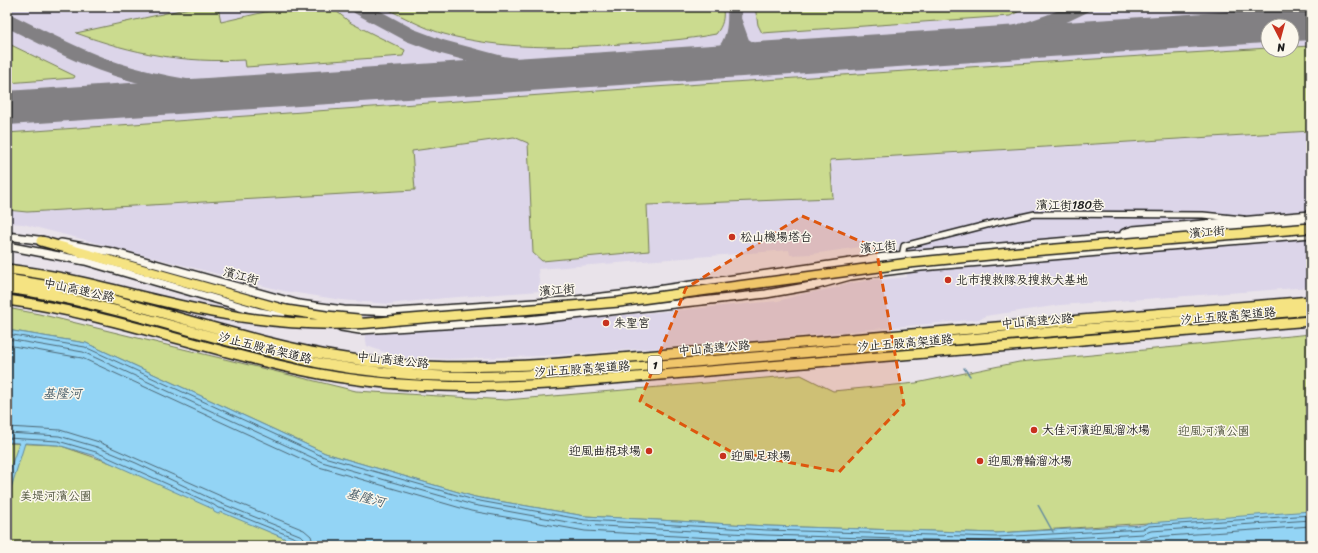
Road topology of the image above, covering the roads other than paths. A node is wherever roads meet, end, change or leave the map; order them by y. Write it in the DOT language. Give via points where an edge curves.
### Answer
graph roads {
  1 [pos="1311,215"];
  2 [pos="1248,220"];
  3 [pos="1311,220"];
  4 [pos="1311,228"];
  5 [pos="7,236"];
  6 [pos="1311,236"];
  7 [pos="1115,237"];
  8 [pos="41,241"];
  9 [pos="7,246"];
  10 [pos="1082,254"];
  11 [pos="902,256"];
  12 [pos="7,269"];
  13 [pos="795,269"];
  14 [pos="7,279"];
  15 [pos="7,288"];
  16 [pos="797,289"];
  17 [pos="7,300"];
  18 [pos="1311,301"];
  19 [pos="299,304"];
  20 [pos="1311,310"];
  21 [pos="296,318"];
  22 [pos="400,320"];
  23 [pos="1311,321"];
  1 -- 2 [label="main road, 濱江街"];
  2 -- 7 [label="main road, 濱江街" via="1133,230"];
  2 -- 11 [label="street, 濱江街180巷" via="1203,215 1035,214 904,246"];
  3 -- 7 [label="main road, 濱江街"];
  4 -- 22 [label="highway, 汐止五股高架道路, bridge" via="1012,253 619,302"];
  5 -- 8 [label="main road, 濱江街"];
  6 -- 10 [label="main road, 濱江街"];
  6 -- 10 [label="main road, 濱江街" via="1101,255"];
  7 -- 11 [label="main road, 濱江街"];
  8 -- 19 [label="main road, 濱江街" via="112,252"];
  8 -- 22 [label="highway, bridge" via="286,310 326,316"];
  9 -- 21 [label="main road, 濱江街" via="85,261 260,312"];
  10 -- 16 [label="main road, 濱江街" via="921,267 850,276"];
  11 -- 13 [label="main road, 濱江街"];
  12 -- 22 [label="highway, 汐止五股高架道路, bridge" via="62,277 206,311 252,319 332,325"];
  13 -- 16 [label="main road"];
  13 -- 19 [label="main road, 濱江街" via="629,294 465,308 364,312"];
  14 -- 18 [label="highway, 中山高速公路 / 1, bridge" via="102,297 308,351 395,364 447,368 546,364"];
  15 -- 20 [label="highway, 中山高速公路 / 1, bridge" via="106,307 243,345 325,364 370,371 460,377 577,372"];
  16 -- 21 [label="main road, 濱江街" via="528,320 424,327 360,330"];
  17 -- 23 [label="highway, 汐止五股高架道路 / 1, bridge" via="93,315 315,372 384,383 491,388"];
  19 -- 21 [label="main road"];
}
